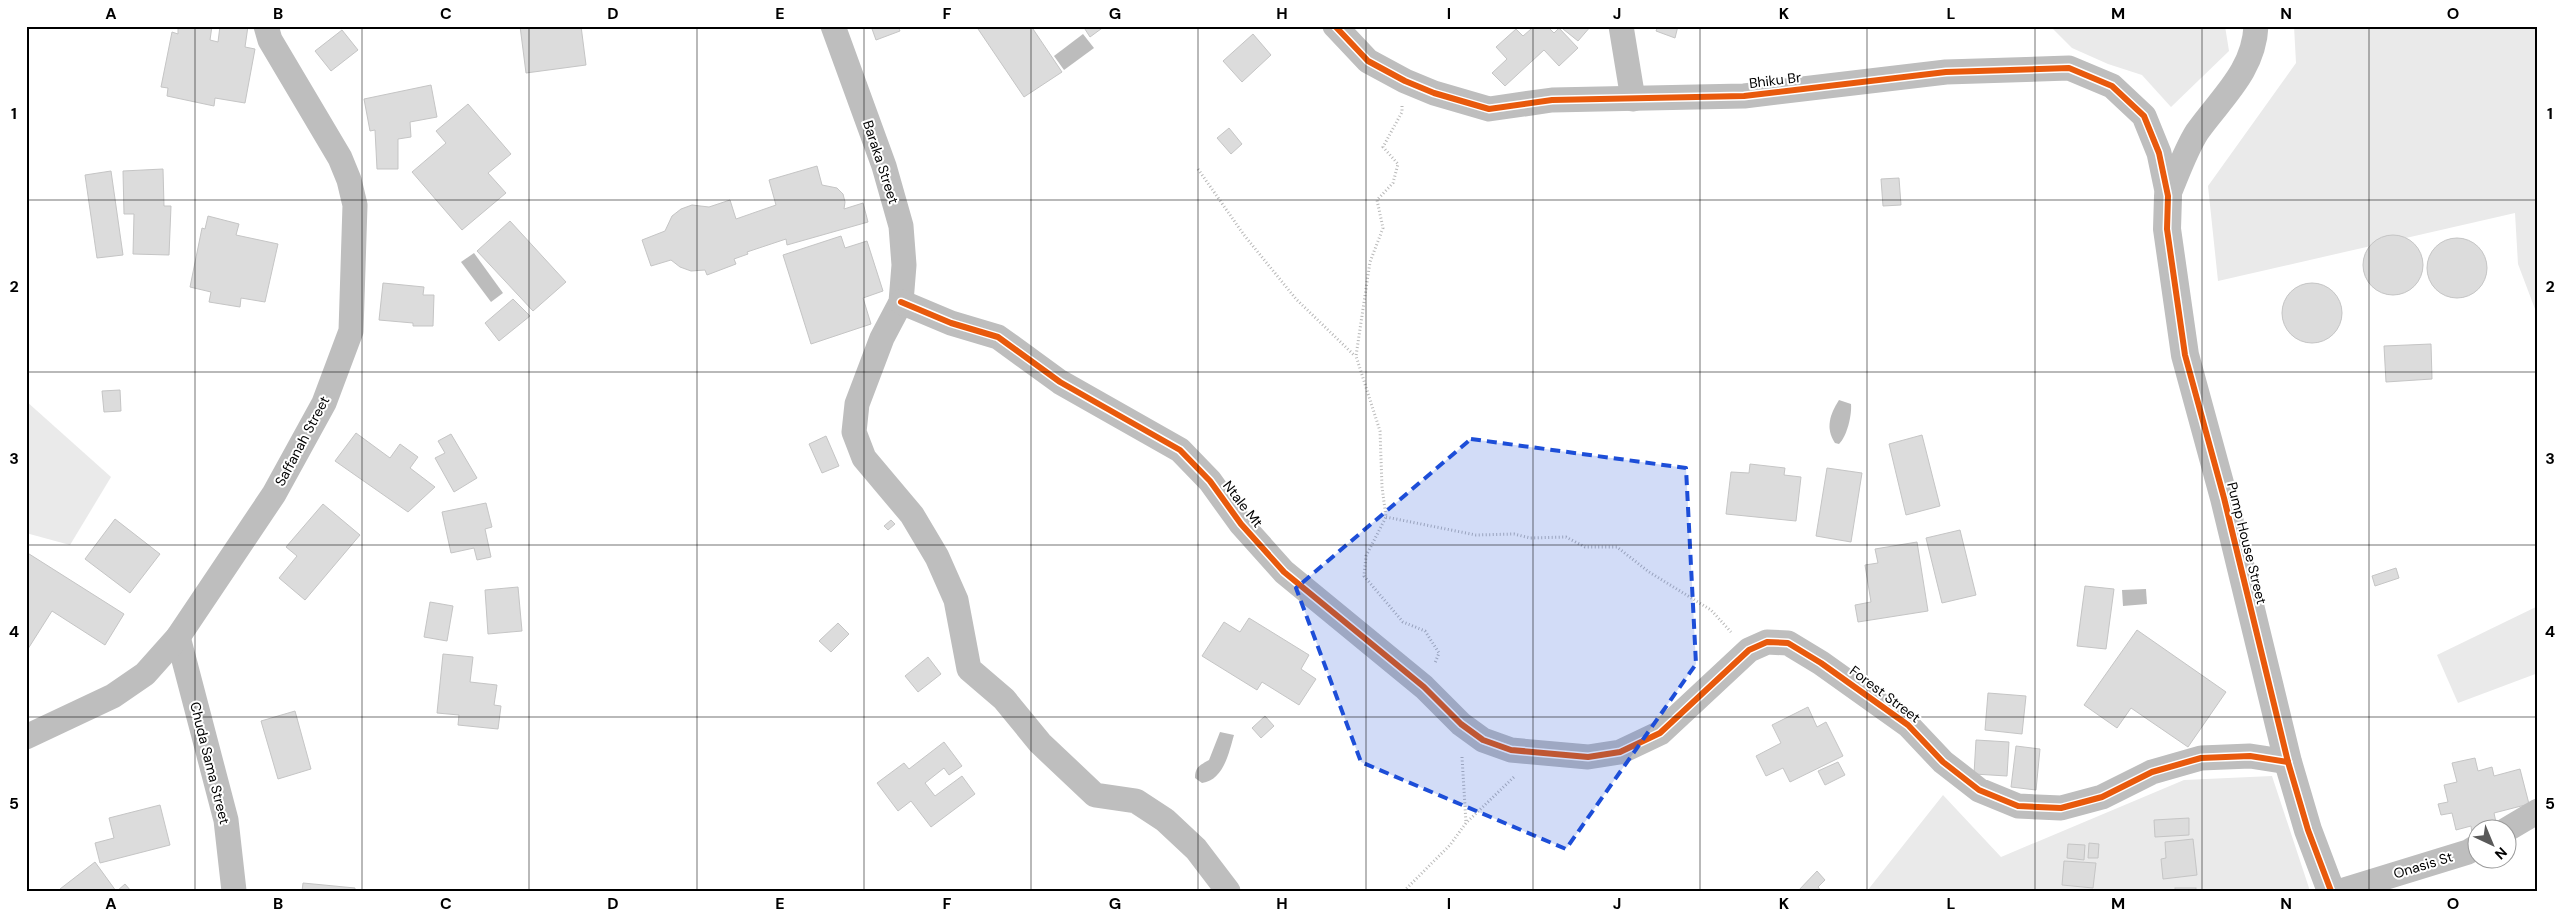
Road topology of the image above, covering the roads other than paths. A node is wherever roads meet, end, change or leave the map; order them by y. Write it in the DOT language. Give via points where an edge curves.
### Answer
graph roads {
  1 [pos="266,26"];
  2 [pos="833,26"];
  3 [pos="1334,26"];
  4 [pos="1621,26"];
  5 [pos="2256,26"];
  6 [pos="1633,100"];
  7 [pos="2168,196"];
  8 [pos="901,302"];
  9 [pos="178,637"];
  10 [pos="26,737"];
  11 [pos="1541,752"];
  12 [pos="2288,762"];
  13 [pos="2538,811"];
  14 [pos="2516,824"];
  15 [pos="2466,853"];
  16 [pos="234,891"];
  17 [pos="1228,891"];
  18 [pos="2330,891"];
  19 [pos="2340,891"];
  1 -- 9 [label="street, Saffanah Street" via="270,40 340,158 349,180 355,205 351,330 324,403 274,494"];
  2 -- 8 [label="street, Baraka Street" via="884,166 902,226 904,265"];
  3 -- 6 [label="street, Bhiku Br" via="1368,61 1405,81 1489,109 1552,100"];
  4 -- 6 [label="street"];
  5 -- 7 [label="street" via="2255,41 2242,74 2197,133"];
  6 -- 7 [label="street, Bhiku Br" via="1744,96 1946,72 2068,68 2112,86 2144,116 2159,153"];
  7 -- 12 [label="street, Pump House Street" via="2168,229 2185,355 2224,498"];
  8 -- 11 [label="street, Ntale Mt" via="951,323 998,337 1060,382 1180,450 1210,481 1241,524 1284,572 1424,687 1461,724 1483,740 1510,750"];
  8 -- 17 [label="street" via="882,338 857,404 854,432 864,458 912,515 937,557 956,600 969,670 1004,699 1040,743 1095,795 1136,801 1165,820 1196,849"];
  9 -- 10 [label="street, Saffanah Street" via="145,674 113,696"];
  9 -- 16 [label="street, Chuda Sama Street" via="226,820"];
  11 -- 12 [label="street, Forest Street" via="1588,756 1620,752 1660,733 1749,650 1767,642 1788,643 1870,696 1908,725 1943,762 1979,790 2018,806 2061,808 2102,797 2152,772 2201,758 2250,756"];
  12 -- 18 [label="street, Pump House Street"];
  13 -- 14 [label="street"];
  15 -- 19 [label="street, Onasis St"];
}
